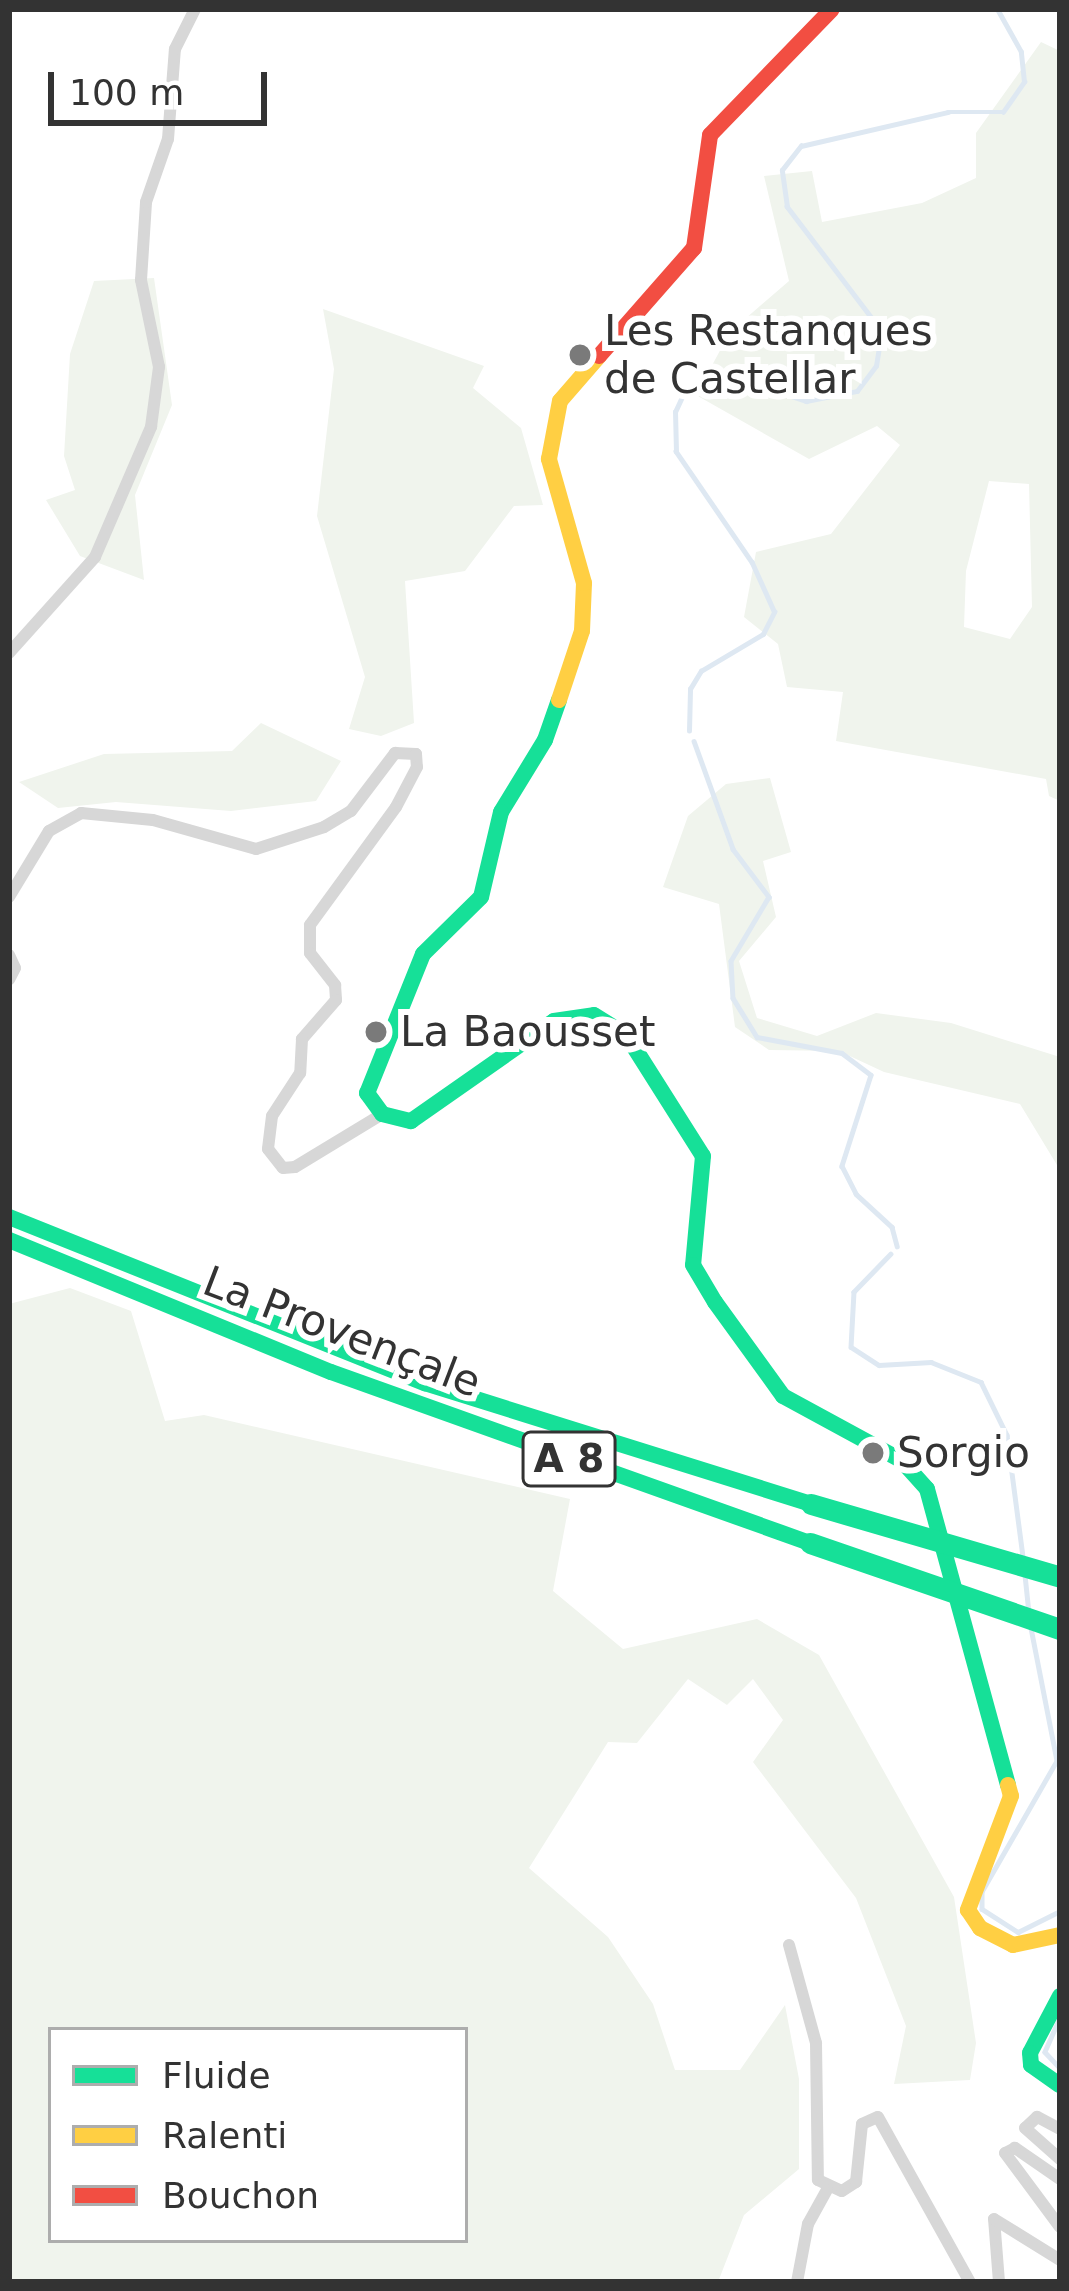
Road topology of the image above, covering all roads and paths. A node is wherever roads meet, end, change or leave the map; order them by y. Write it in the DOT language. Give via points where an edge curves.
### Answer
graph roads {
  1 [pos="195,9"];
  2 [pos="832,9"];
  3 [pos="9,653"];
  4 [pos="9,897"];
  5 [pos="9,955"];
  6 [pos="9,980"];
  7 [pos="382,1114"];
  8 [pos="9,1217"];
  9 [pos="9,1240"];
  10 [pos="58,1250"];
  11 [pos="334,1361"];
  12 [pos="1060,1577"];
  13 [pos="1060,1629"];
  14 [pos="1060,1934"];
  15 [pos="789,1946"];
  16 [pos="1060,1996"];
  17 [pos="1060,2085"];
  18 [pos="1060,2129"];
  19 [pos="1060,2159"];
  20 [pos="1060,2180"];
  21 [pos="827,2190"];
  22 [pos="1060,2227"];
  23 [pos="1060,2260"];
  24 [pos="796,2282"];
  25 [pos="970,2282"];
  26 [pos="999,2282"];
  1 -- 3 [label="street" via="176,49 168,139 146,202 141,280 159,367 151,427 95,557"];
  2 -- 7 [label="main road" via="710,135 694,248 560,401 549,459 584,584 582,631 544,740 502,812 481,897 423,954 373,1063 368,1093"];
  4 -- 7 [label="street" via="49,831 82,813 153,820 256,849 325,827 350,811 395,753 416,754 396,807 310,925 310,953 335,985 336,1000 302,1040 301,1073 272,1116 268,1149 284,1168 295,1167"];
  5 -- 6 [label="street"];
  7 -- 14 [label="main road" via="410,1121 431,1111 554,1021 594,1015 627,1036 703,1156 693,1265 715,1301 783,1396 901,1460 927,1489 1011,1796 968,1910 980,1928 1013,1945"];
  8 -- 10 [label="main road, La Provençale / A 8"];
  9 -- 10 [label="main road, La Provençale / A 8"];
  10 -- 11 [label="main road, La Provençale / A 8"];
  11 -- 12 [label="main road, La Provençale / A 8, bridge"];
  11 -- 13 [label="main road, La Provençale / A 8, bridge" via="809,1543"];
  15 -- 21 [label="street" via="816,2043 814,2151"];
  16 -- 17 [label="main road" via="1030,2053 1031,2066"];
  18 -- 19 [label="street" via="1037,2117 1025,2128"];
  20 -- 22 [label="street" via="1015,2148 1005,2153"];
  21 -- 24 [label="street" via="808,2224"];
  21 -- 25 [label="street" via="856,2182 862,2124 878,2117"];
  23 -- 26 [label="street" via="994,2219"];
}
